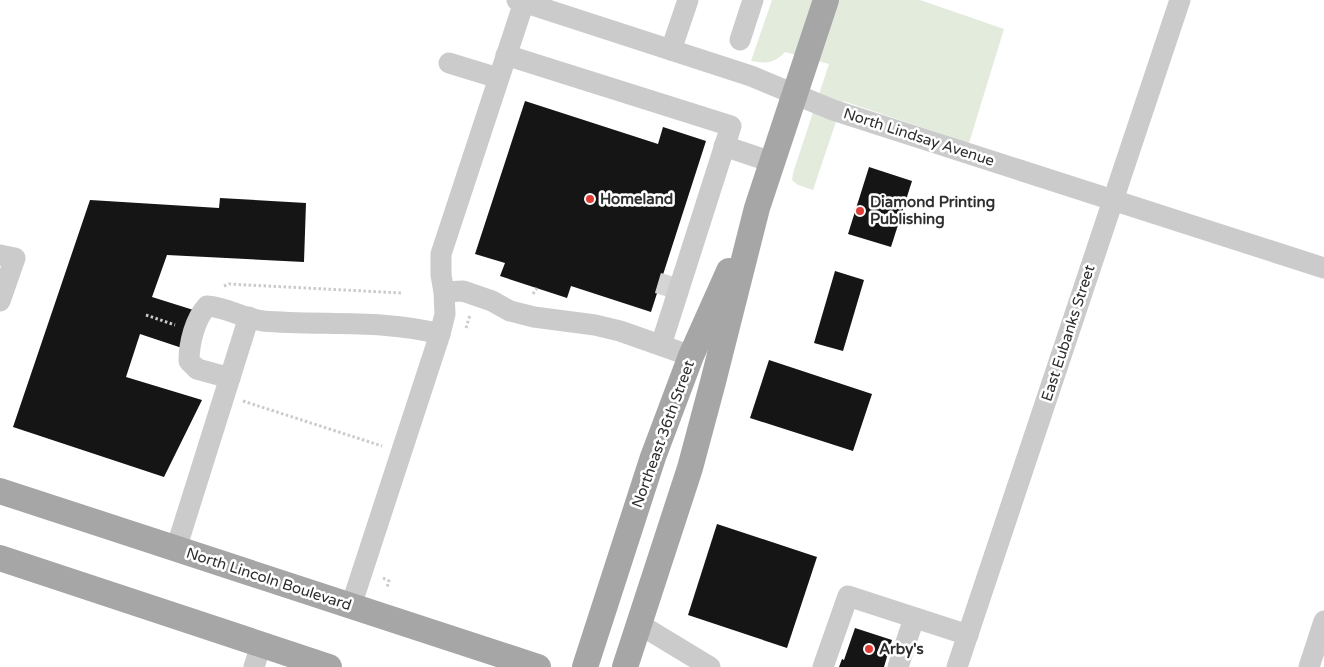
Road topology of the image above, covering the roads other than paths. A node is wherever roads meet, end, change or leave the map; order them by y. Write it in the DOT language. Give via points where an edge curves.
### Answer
graph roads {
  1 [pos="688,0"];
  2 [pos="753,0"];
  3 [pos="826,0"];
  4 [pos="1180,0"];
  5 [pos="520,1"];
  6 [pos="740,40"];
  7 [pos="671,50"];
  8 [pos="506,56"];
  9 [pos="449,63"];
  10 [pos="498,78"];
  11 [pos="795,94"];
  12 [pos="724,146"];
  13 [pos="772,162"];
  14 [pos="1113,200"];
  15 [pos="756,208"];
  16 [pos="693,245"];
  17 [pos="0,255"];
  18 [pos="1324,268"];
  19 [pos="673,269"];
  20 [pos="444,292"];
  21 [pos="665,296"];
  22 [pos="0,301"];
  23 [pos="249,317"];
  24 [pos="668,325"];
  25 [pos="440,334"];
  26 [pos="661,345"];
  27 [pos="691,356"];
  28 [pos="228,386"];
  29 [pos="0,491"];
  30 [pos="176,549"];
  31 [pos="0,558"];
  32 [pos="351,606"];
  33 [pos="914,618"];
  34 [pos="1324,621"];
  35 [pos="639,624"];
  36 [pos="968,635"];
  37 [pos="258,656"];
  38 [pos="329,667"];
  39 [pos="538,667"];
  40 [pos="585,667"];
  41 [pos="625,667"];
  42 [pos="710,667"];
  43 [pos="823,667"];
  44 [pos="898,667"];
  45 [pos="957,667"];
  46 [pos="1309,667"];
  1 -- 7 [label="street"];
  2 -- 6 [label="street"];
  3 -- 11 [label="main road, Northeast 36th Street"];
  4 -- 14 [label="street, East Eubanks Street"];
  5 -- 7 [label="street, North Lindsay Avenue"];
  5 -- 8 [label="street"];
  7 -- 11 [label="street, North Lindsay Avenue"];
  8 -- 10 [label="street"];
  8 -- 12 [label="street" via="731,126"];
  9 -- 10 [label="street"];
  10 -- 20 [label="street" via="441,254"];
  11 -- 13 [label="main road, Northeast 36th Street"];
  11 -- 14 [label="street, North Lindsay Avenue" via="833,110"];
  12 -- 13 [label="street"];
  12 -- 16 [label="street"];
  13 -- 15 [label="main road, Northeast 36th Street"];
  14 -- 18 [label="street, North Lindsay Avenue"];
  14 -- 36 [label="street, East Eubanks Street"];
  15 -- 27 [label="main road, Northeast 36th Street"];
  15 -- 35 [label="main road, Northeast 36th Street" via="690,468"];
  16 -- 19 [label="street"];
  16 -- 24 [label="street"];
  17 -- 22 [label="street" via="14,258"];
  20 -- 25 [label="street" via="445,314"];
  20 -- 26 [label="street" via="463,291 534,318 595,325"];
  21 -- 24 [label="street"];
  23 -- 25 [label="street" via="424,329"];
  23 -- 28 [label="street"];
  23 -- 28 [label="street" via="208,306 201,313 189,350 189,361 197,369"];
  24 -- 26 [label="street"];
  25 -- 32 [label="street"];
  26 -- 27 [label="street"];
  27 -- 40 [label="main road, Northeast 36th Street" via="653,456"];
  28 -- 30 [label="street"];
  29 -- 30 [label="main road, North Lincoln Boulevard"];
  30 -- 32 [label="main road, North Lincoln Boulevard"];
  31 -- 37 [label="main road"];
  32 -- 39 [label="main road, North Lincoln Boulevard"];
  33 -- 36 [label="street"];
  33 -- 43 [label="street" via="848,596"];
  33 -- 44 [label="street"];
  34 -- 46 [label="street"];
  35 -- 41 [label="main road, Northeast 36th Street"];
  35 -- 42 [label="street"];
  36 -- 45 [label="street, East Eubanks Street"];
  37 -- 38 [label="main road"];
}
